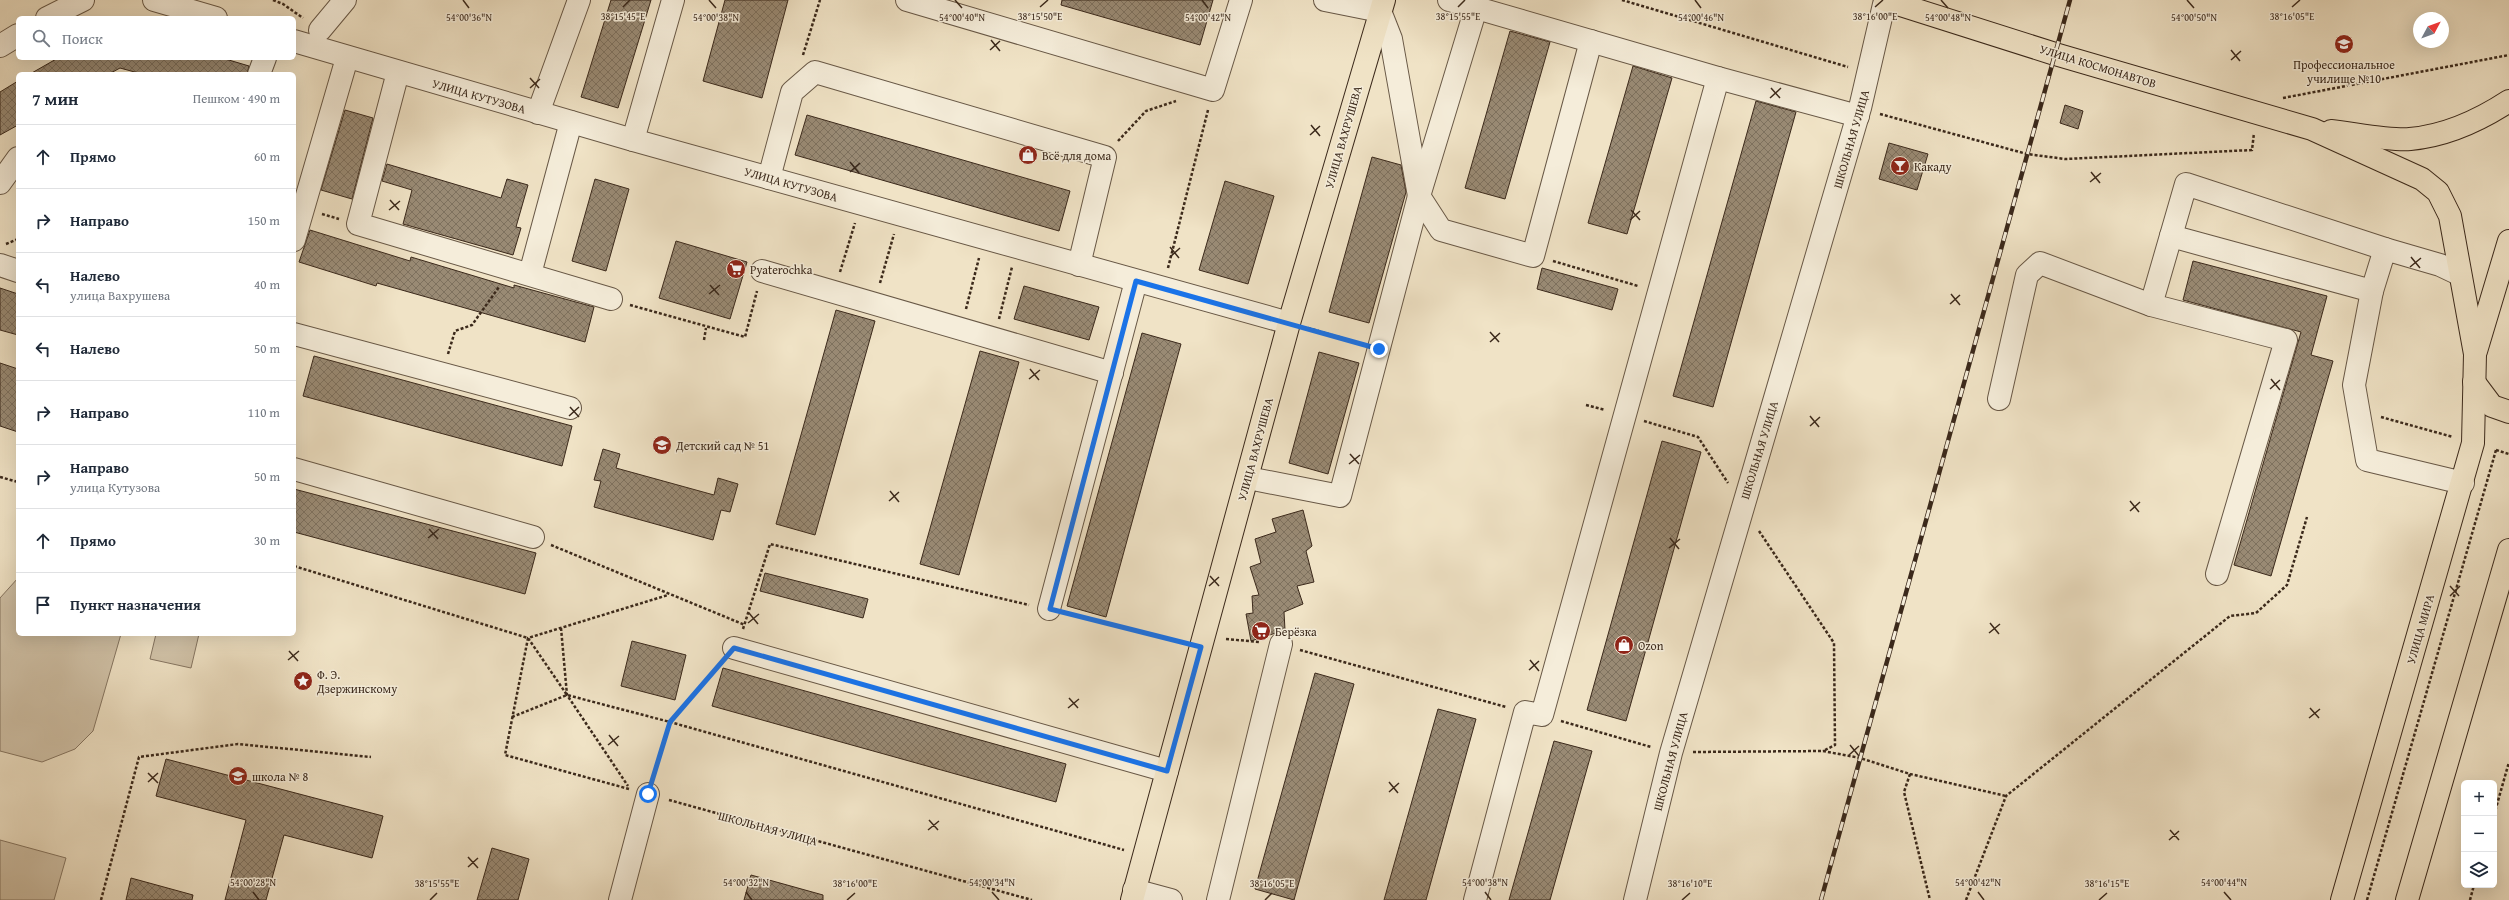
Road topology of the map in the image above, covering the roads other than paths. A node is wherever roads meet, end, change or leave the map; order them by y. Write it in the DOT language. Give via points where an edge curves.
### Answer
graph roads {
  1 [pos="83,0"];
  2 [pos="154,0"];
  3 [pos="345,0"];
  4 [pos="579,0"];
  5 [pos="673,0"];
  6 [pos="907,0"];
  7 [pos="1241,0"];
  8 [pos="1325,0"];
  9 [pos="1449,0"];
  10 [pos="1885,0"];
  11 [pos="1382,6"];
  12 [pos="1476,8"];
  13 [pos="51,16"];
  14 [pos="209,16"];
  15 [pos="320,30"];
  16 [pos="16,36"];
  17 [pos="1591,41"];
  18 [pos="296,42"];
  19 [pos="0,46"];
  20 [pos="347,58"];
  21 [pos="264,60"];
  22 [pos="260,72"];
  23 [pos="398,72"];
  24 [pos="1718,78"];
  25 [pos="2509,101"];
  26 [pos="1859,112"];
  27 [pos="538,113"];
  28 [pos="571,122"];
  29 [pos="2312,129"];
  30 [pos="633,140"];
  31 [pos="16,161"];
  32 [pos="769,178"];
  33 [pos="0,184"];
  34 [pos="1419,196"];
  35 [pos="296,233"];
  36 [pos="2171,236"];
  37 [pos="2509,241"];
  38 [pos="2385,249"];
  39 [pos="0,265"];
  40 [pos="1079,265"];
  41 [pos="16,270"];
  42 [pos="521,272"];
  43 [pos="762,272"];
  44 [pos="2459,274"];
  45 [pos="1136,281"];
  46 [pos="2372,291"];
  47 [pos="611,299"];
  48 [pos="2151,305"];
  49 [pos="1289,323"];
  50 [pos="296,335"];
  51 [pos="2475,354"];
  52 [pos="1112,373"];
  53 [pos="2474,382"];
  54 [pos="1999,399"];
  55 [pos="570,408"];
  56 [pos="2509,412"];
  57 [pos="296,469"];
  58 [pos="1248,478"];
  59 [pos="2463,483"];
  60 [pos="533,537"];
  61 [pos="2509,550"];
  62 [pos="2217,574"];
  63 [pos="1050,609"];
  64 [pos="1281,644"];
  65 [pos="734,648"];
  66 [pos="1167,771"];
  67 [pos="639,792"];
  68 [pos="1133,895"];
  69 [pos="620,900"];
  70 [pos="1171,900"];
  71 [pos="1218,900"];
  72 [pos="1475,900"];
  73 [pos="1635,900"];
  74 [pos="2342,900"];
  75 [pos="2407,900"];
  1 -- 13 [label="street"];
  2 -- 14 [label="street"];
  3 -- 15 [label="street"];
  4 -- 27 [label="street"];
  5 -- 30 [label="street"];
  6 -- 7 [label="street" via="1213,90"];
  8 -- 11 [label="street"];
  9 -- 12 [label="street"];
  10 -- 26 [label="street, ШКОЛЬНАЯ УЛИЦА"];
  10 -- 29 [label="main road, УЛИЦА КОСМОНАВТОВ" via="2055,54"];
  11 -- 34 [label="street" via="1391,39"];
  11 -- 49 [label="main road, УЛИЦА ВАХРУШЕВА"];
  12 -- 17 [label="street"];
  12 -- 34 [label="street"];
  16 -- 19 [label="street"];
  17 -- 24 [label="street"];
  17 -- 34 [label="street" via="1533,256 1441,230"];
  18 -- 20 [label="street, УЛИЦА КУТУЗОВА"];
  20 -- 23 [label="street, УЛИЦА КУТУЗОВА"];
  20 -- 35 [label="street"];
  21 -- 22 [label="street"];
  23 -- 27 [label="street, УЛИЦА КУТУЗОВА"];
  23 -- 42 [label="street" via="358,224"];
  24 -- 26 [label="street"];
  24 -- 72 [label="street" via="1542,715 1525,712"];
  25 -- 29 [label="main road" via="2490,114 2449,131 2409,140"];
  26 -- 73 [label="street, ШКОЛЬНАЯ УЛИЦА" via="1674,745"];
  27 -- 28 [label="street, УЛИЦА КУТУЗОВА"];
  28 -- 30 [label="street, УЛИЦА КУТУЗОВА"];
  28 -- 42 [label="street"];
  29 -- 44 [label="main road" via="2422,179 2438,192 2450,216"];
  30 -- 32 [label="street, УЛИЦА КУТУЗОВА"];
  31 -- 33 [label="street"];
  32 -- 40 [label="street, УЛИЦА КУТУЗОВА"];
  32 -- 40 [label="street" via="792,92 815,72 1105,157"];
  34 -- 58 [label="street" via="1340,496"];
  36 -- 38 [label="street" via="2186,184"];
  36 -- 46 [label="street"];
  36 -- 48 [label="street"];
  37 -- 51 [label="main road"];
  38 -- 44 [label="street" via="2440,265"];
  38 -- 46 [label="street"];
  39 -- 41 [label="street"];
  40 -- 45 [label="street, УЛИЦА КУТУЗОВА"];
  42 -- 47 [label="street"];
  43 -- 52 [label="street"];
  44 -- 51 [label="main road"];
  45 -- 49 [label="street, УЛИЦА КУТУЗОВА"];
  45 -- 52 [label="street"];
  46 -- 59 [label="street" via="2354,385 2367,460"];
  48 -- 54 [label="street" via="2040,263 2027,275"];
  48 -- 62 [label="street" via="2286,340"];
  49 -- 58 [label="main road, УЛИЦА ВАХРУШЕВА"];
  50 -- 55 [label="street"];
  51 -- 53 [label="main road, УЛИЦА МИРА"];
  52 -- 63 [label="street"];
  53 -- 56 [label="main road" via="2492,406"];
  53 -- 59 [label="main road, УЛИЦА МИРА" via="2473,443"];
  57 -- 60 [label="street"];
  58 -- 66 [label="main road, УЛИЦА ВАХРУШЕВА"];
  59 -- 74 [label="main road, УЛИЦА МИРА"];
  61 -- 75 [label="main road"];
  64 -- 71 [label="street"];
  65 -- 66 [label="street"];
  66 -- 68 [label="main road, УЛИЦА ВАХРУШЕВА"];
  67 -- 69 [label="street"];
  68 -- 70 [label="street"];
}
